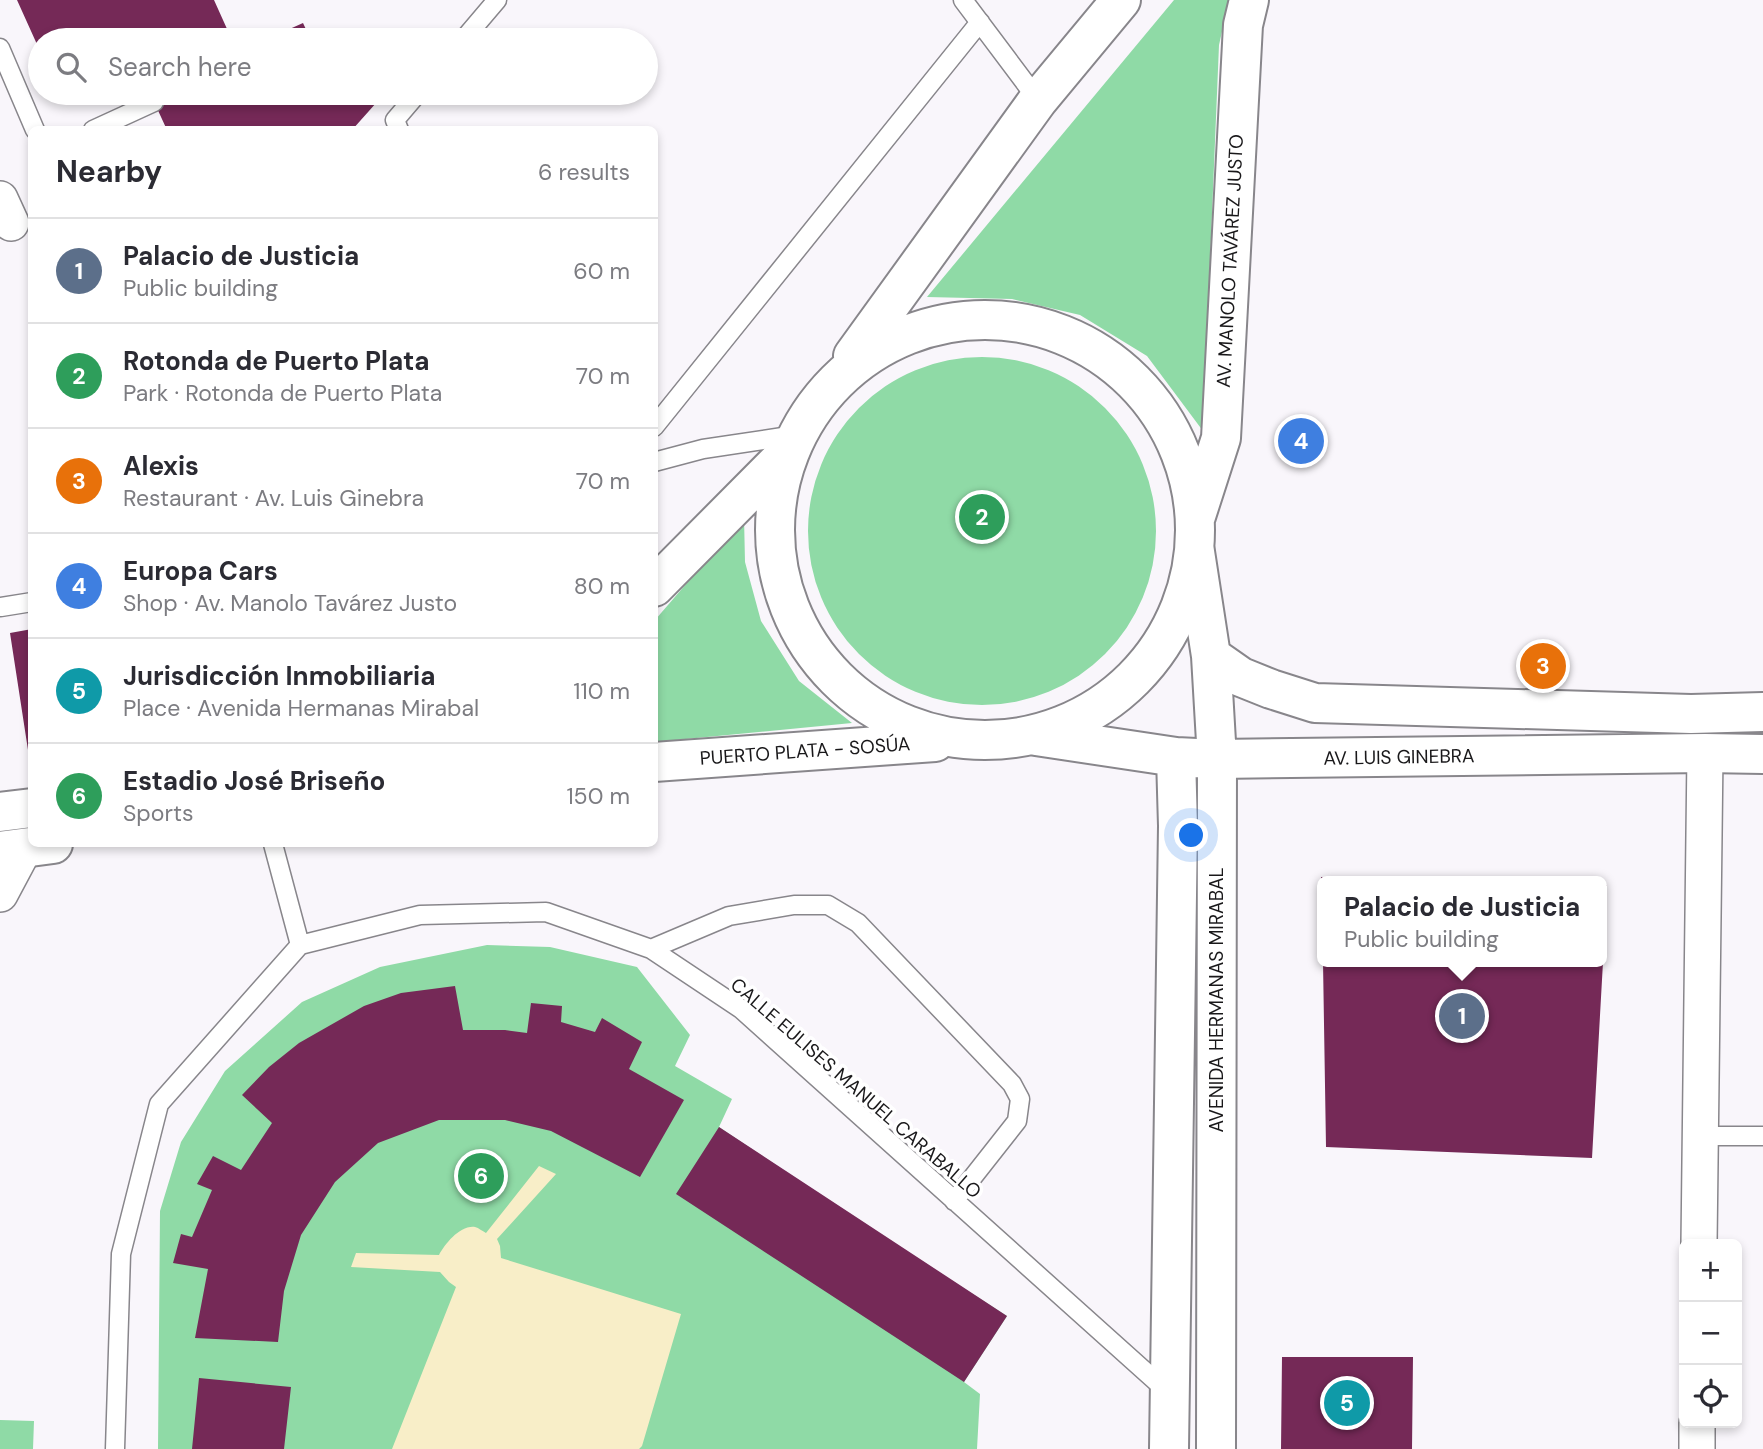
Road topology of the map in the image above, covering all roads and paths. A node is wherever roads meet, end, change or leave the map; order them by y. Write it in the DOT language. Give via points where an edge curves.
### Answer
graph roads {
  1 [pos="496,0"];
  2 [pos="963,0"];
  3 [pos="1121,0"];
  4 [pos="1249,0"];
  5 [pos="980,22"];
  6 [pos="473,28"];
  7 [pos="0,48"];
  8 [pos="1038,100"];
  9 [pos="147,105"];
  10 [pos="408,105"];
  11 [pos="33,126"];
  12 [pos="102,126"];
  13 [pos="397,126"];
  14 [pos="838,378"];
  15 [pos="658,422"];
  16 [pos="792,443"];
  17 [pos="658,461"];
  18 [pos="1195,535"];
  19 [pos="658,583"];
  20 [pos="28,603"];
  21 [pos="1,607"];
  22 [pos="1211,656"];
  23 [pos="1763,712"];
  24 [pos="1036,736"];
  25 [pos="956,741"];
  26 [pos="1705,753"];
  27 [pos="1763,754"];
  28 [pos="1176,757"];
  29 [pos="1217,759"];
  30 [pos="658,762"];
  31 [pos="28,808"];
  32 [pos="0,812"];
  33 [pos="26,847"];
  34 [pos="274,847"];
  35 [pos="0,894"];
  36 [pos="300,945"];
  37 [pos="651,948"];
  38 [pos="1701,1136"];
  39 [pos="1763,1136"];
  40 [pos="954,1201"];
  41 [pos="1699,1239"];
  42 [pos="1171,1394"];
  43 [pos="1698,1428"];
  44 [pos="115,1449"];
  45 [pos="1169,1449"];
  46 [pos="1216,1449"];
  47 [pos="1697,1449"];
  1 -- 6 [label="lane"];
  2 -- 5 [label="lane"];
  3 -- 8 [label="main road"];
  4 -- 18 [label="main road, AV. MANOLO TAVÁREZ JUSTO" via="1243,25 1221,438"];
  5 -- 8 [label="lane"];
  5 -- 15 [label="lane"];
  7 -- 11 [label="lane"];
  8 -- 14 [label="main road"];
  9 -- 12 [label="lane"];
  10 -- 13 [label="lane" via="395,120"];
  14 -- 16 [label="main road"];
  14 -- 18 [label="main road, AVENIDA HERMANAS MIRABAL" via="895,338 961,319 1029,323 1093,348 1146,392 1181,451"];
  16 -- 17 [label="lane" via="703,449"];
  16 -- 19 [label="main road"];
  16 -- 25 [label="main road" via="774,514 779,578 802,638 842,687 895,723"];
  18 -- 22 [label="main road, AVENIDA HERMANAS MIRABAL"];
  18 -- 24 [label="main road, AV. MANOLO TAVÁREZ JUSTO" via="1178,614 1144,669 1095,710"];
  20 -- 21 [label="lane"];
  22 -- 23 [label="main road" via="1241,677 1315,703"];
  22 -- 29 [label="main road, AVENIDA HERMANAS MIRABAL"];
  24 -- 25 [label="main road" via="997,742"];
  24 -- 28 [label="main road, AV. LUIS GINEBRA"];
  25 -- 30 [label="main road, PUERTO PLATA - SOSÚA"];
  26 -- 27 [label="main road, AV. LUIS GINEBRA"];
  26 -- 29 [label="main road, AV. LUIS GINEBRA"];
  26 -- 38 [label="street"];
  28 -- 29 [label="main road, AV. LUIS GINEBRA"];
  28 -- 42 [label="main road, AVENIDA HERMANAS MIRABAL"];
  29 -- 46 [label="main road, AVENIDA HERMANAS MIRABAL"];
  31 -- 32 [label="main road"];
  33 -- 35 [label="street"];
  34 -- 36 [label="lane"];
  36 -- 37 [label="lane, CALLE EULISES MANUEL CARABALLO" via="420,915 546,912"];
  36 -- 44 [label="lane" via="159,1104 121,1254"];
  37 -- 40 [label="lane, CALLE EULISES MANUEL CARABALLO" via="741,1009"];
  37 -- 40 [label="lane" via="729,916 794,905 828,905 858,923 1012,1084 1020,1099 1017,1121"];
  38 -- 39 [label="lane"];
  38 -- 41 [label="street"];
  40 -- 42 [label="lane, CALLE EULISES MANUEL CARABALLO"];
  42 -- 45 [label="main road, AVENIDA HERMANAS MIRABAL"];
  43 -- 47 [label="street"];
}
